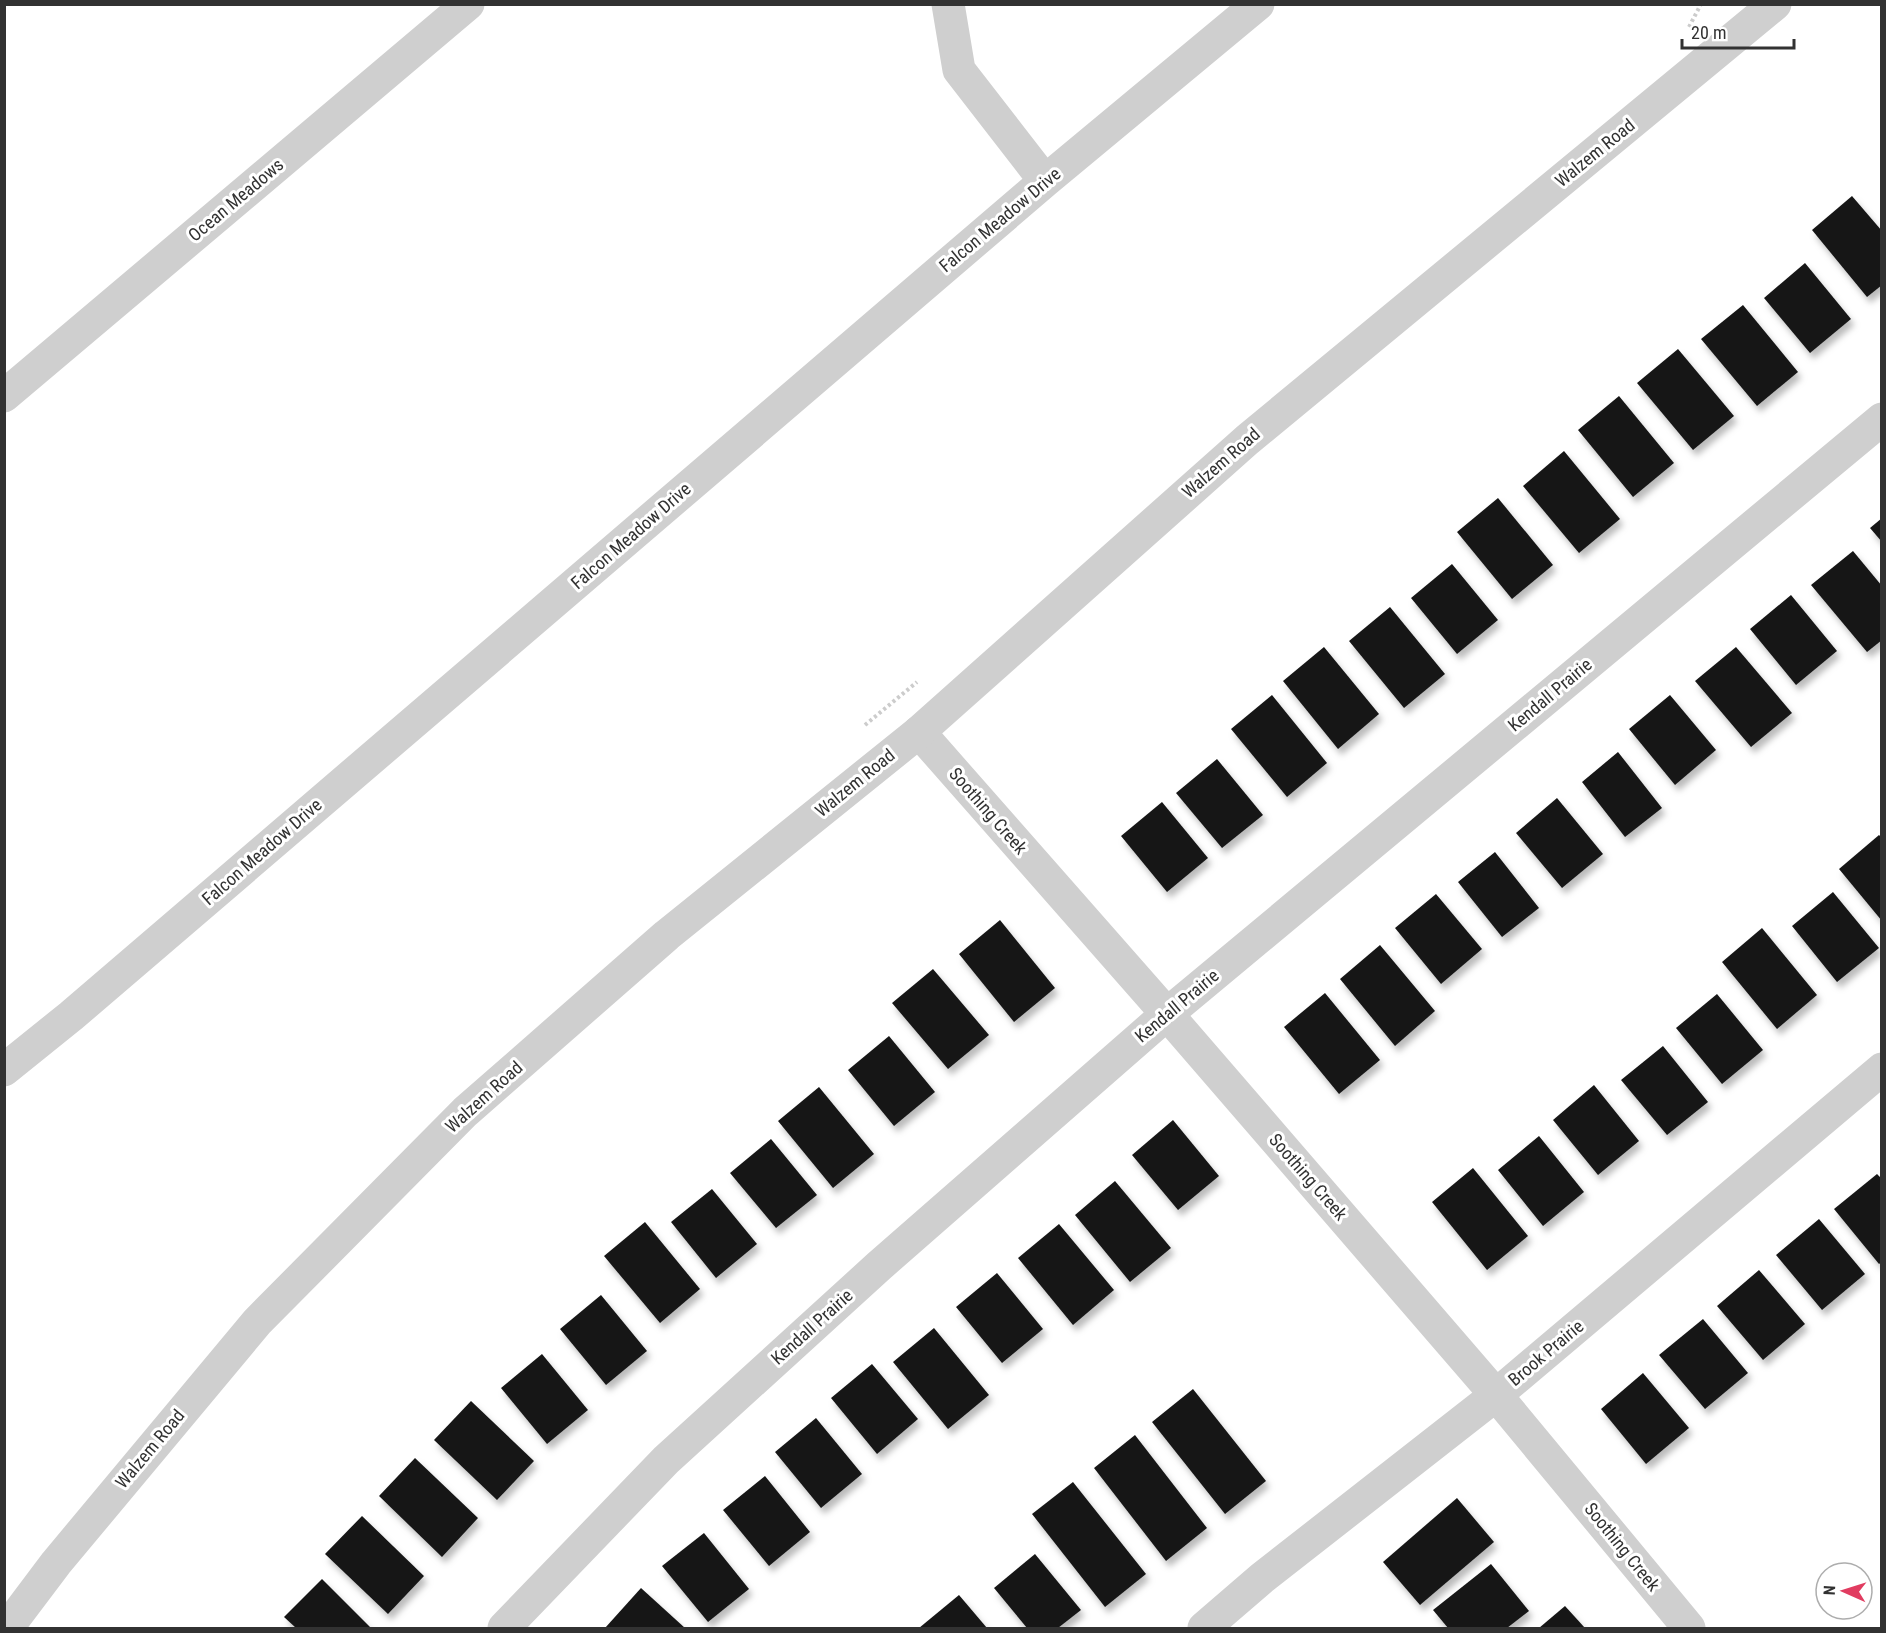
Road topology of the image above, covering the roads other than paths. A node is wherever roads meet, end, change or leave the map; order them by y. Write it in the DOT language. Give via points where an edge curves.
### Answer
graph roads {
  1 [pos="468,4"];
  2 [pos="948,4"];
  3 [pos="1258,4"];
  4 [pos="1772,5"];
  5 [pos="1045,181"];
  6 [pos="4,396"];
  7 [pos="1881,419"];
  8 [pos="919,732"];
  9 [pos="1167,1014"];
  10 [pos="4,1070"];
  11 [pos="1881,1070"];
  12 [pos="1496,1395"];
  13 [pos="7,1629"];
  14 [pos="504,1629"];
  15 [pos="1204,1629"];
  16 [pos="1689,1629"];
  1 -- 6 [label="street, Ocean Meadows"];
  2 -- 5 [label="street" via="959,70"];
  3 -- 5 [label="street, Falcon Meadow Drive"];
  4 -- 8 [label="street, Walzem Road" via="1247,440"];
  5 -- 10 [label="street, Falcon Meadow Drive"];
  7 -- 9 [label="street, Kendall Prairie"];
  8 -- 9 [label="street, Soothing Creek"];
  8 -- 13 [label="street, Walzem Road" via="668,935 465,1112 257,1322 56,1563"];
  9 -- 12 [label="street, Soothing Creek"];
  9 -- 14 [label="street, Kendall Prairie" via="879,1266 666,1460"];
  11 -- 12 [label="street, Brook Prairie"];
  12 -- 15 [label="street, Brook Prairie" via="1262,1578"];
  12 -- 16 [label="street, Soothing Creek"];
}
